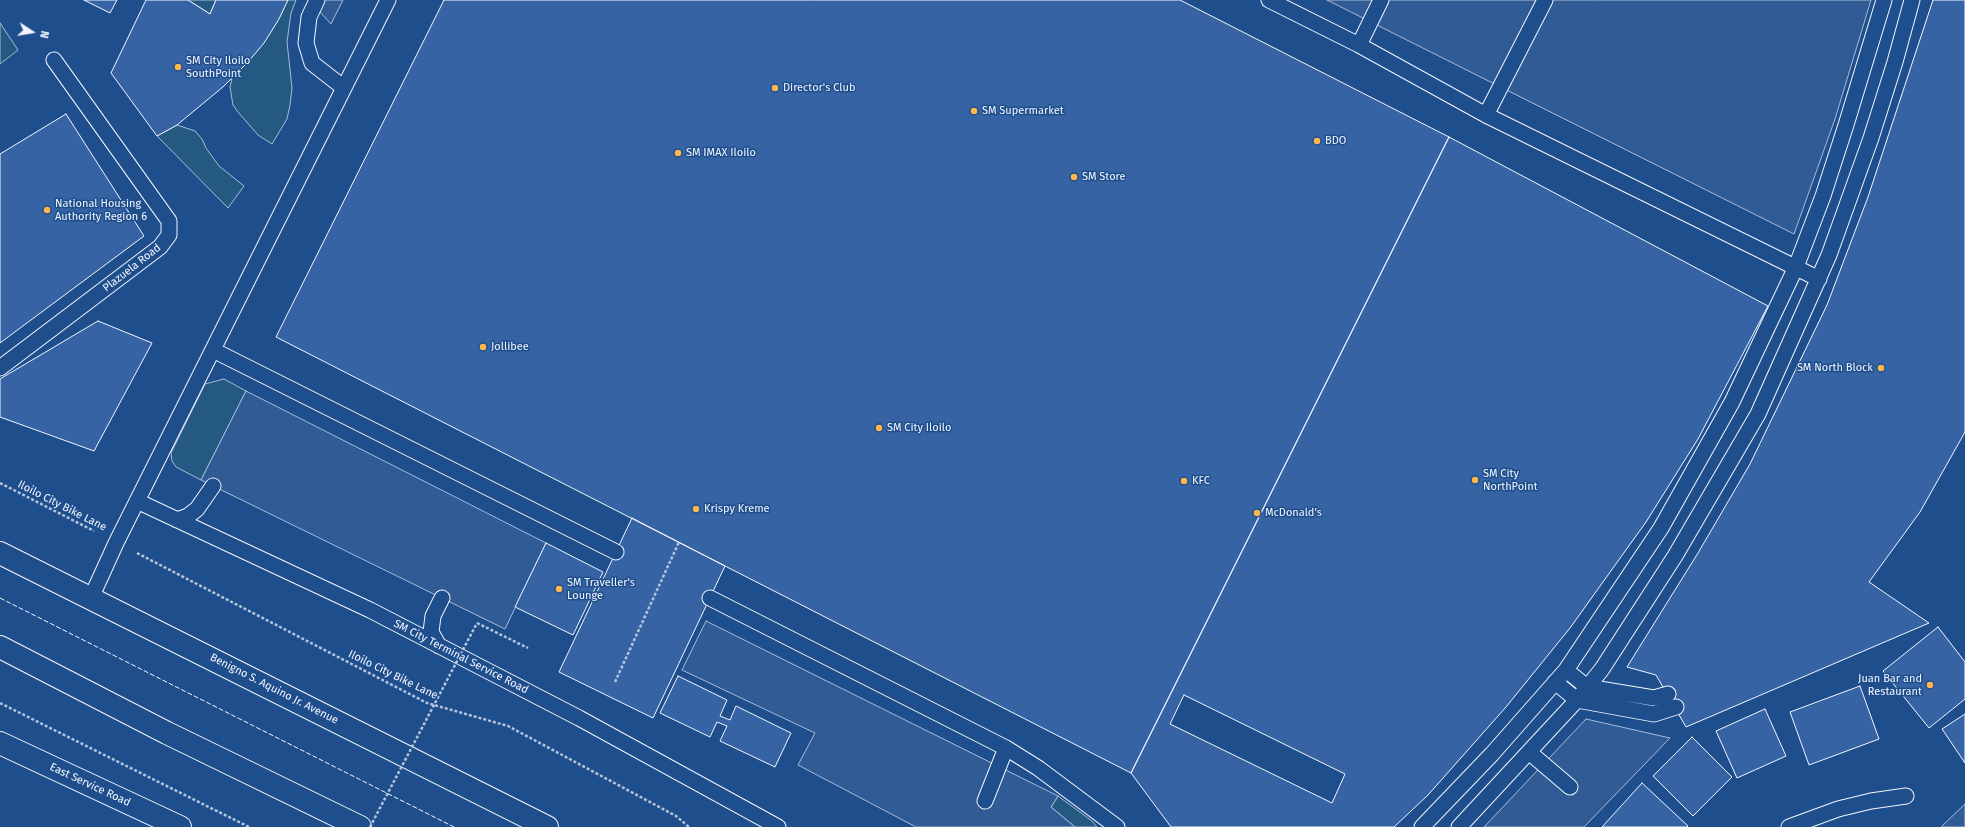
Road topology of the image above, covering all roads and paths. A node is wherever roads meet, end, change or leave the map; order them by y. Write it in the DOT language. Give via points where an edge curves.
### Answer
graph roads {
  1 [pos="317,0"];
  2 [pos="388,0"];
  3 [pos="1269,0"];
  4 [pos="1381,0"];
  5 [pos="1545,0"];
  6 [pos="1884,0"];
  7 [pos="1912,0"];
  8 [pos="1359,45"];
  9 [pos="54,60"];
  10 [pos="344,88"];
  11 [pos="1486,115"];
  12 [pos="1796,267"];
  13 [pos="1819,279"];
  14 [pos="213,350"];
  15 [pos="0,368"];
  16 [pos="0,483"];
  17 [pos="213,486"];
  18 [pos="137,501"];
  19 [pos="177,520"];
  20 [pos="679,542"];
  21 [pos="116,543"];
  22 [pos="134,552"];
  23 [pos="616,552"];
  24 [pos="0,553"];
  25 [pos="91,598"];
  26 [pos="442,598"];
  27 [pos="710,598"];
  28 [pos="439,646"];
  29 [pos="0,648"];
  30 [pos="528,648"];
  31 [pos="1566,670"];
  32 [pos="615,682"];
  33 [pos="1555,682"];
  34 [pos="1587,687"];
  35 [pos="1668,694"];
  36 [pos="1576,700"];
  37 [pos="0,703"];
  38 [pos="1676,707"];
  39 [pos="0,743"];
  40 [pos="1006,748"];
  41 [pos="1530,752"];
  42 [pos="1570,787"];
  43 [pos="1906,796"];
  44 [pos="985,801"];
  45 [pos="177,826"];
  46 [pos="249,827"];
  47 [pos="360,827"];
  48 [pos="370,827"];
  49 [pos="547,827"];
  50 [pos="689,827"];
  51 [pos="778,827"];
  52 [pos="1117,827"];
  53 [pos="1422,827"];
  54 [pos="1459,827"];
  55 [pos="1788,827"];
  1 -- 10 [label="lane" via="309,17 306,43 312,63"];
  2 -- 10 [label="lane"];
  3 -- 8 [label="lane"];
  4 -- 8 [label="lane"];
  5 -- 11 [label="lane"];
  6 -- 12 [label="lane" via="1823,196"];
  7 -- 13 [label="lane" via="1871,138"];
  8 -- 11 [label="lane"];
  9 -- 15 [label="lane, Plazuela Road" via="169,221 169,235 160,247"];
  10 -- 14 [label="lane"];
  11 -- 12 [label="lane"];
  12 -- 13 [label="lane"];
  12 -- 31 [label="lane" via="1732,402 1661,528"];
  13 -- 34 [label="lane" via="1758,414 1675,556"];
  14 -- 18 [label="lane"];
  14 -- 23 [label="lane"];
  16 -- 21 [label="path, Iloilo City Bike Lane"];
  17 -- 19 [label="lane" via="197,509"];
  18 -- 19 [label="lane, SM City Terminal Service Road"];
  18 -- 21 [label="lane"];
  19 -- 28 [label="lane, SM City Terminal Service Road" via="370,610"];
  20 -- 32 [label="path"];
  21 -- 25 [label="lane"];
  22 -- 50 [label="path, Iloilo City Bike Lane" via="427,703 508,726 676,816"];
  24 -- 25 [label="main road, Benigno S. Aquino Jr. Avenue"];
  25 -- 49 [label="main road, Benigno S. Aquino Jr. Avenue"];
  26 -- 28 [label="lane" via="433,616 431,632"];
  27 -- 40 [label="lane"];
  28 -- 51 [label="lane, SM City Terminal Service Road"];
  29 -- 47 [label="main road"];
  30 -- 48 [label="path, bridge" via="477,623"];
  31 -- 33 [label="lane"];
  31 -- 34 [label="lane"];
  33 -- 36 [label="lane"];
  33 -- 53 [label="lane" via="1492,754"];
  34 -- 35 [label="lane" via="1654,698"];
  34 -- 36 [label="lane"];
  36 -- 38 [label="lane" via="1654,714"];
  36 -- 41 [label="lane"];
  37 -- 46 [label="path"];
  39 -- 45 [label="main road, East Service Road"];
  40 -- 44 [label="lane"];
  40 -- 52 [label="lane" via="1038,768"];
  41 -- 42 [label="lane"];
  41 -- 54 [label="lane"];
  43 -- 55 [label="lane" via="1838,809"];
}
